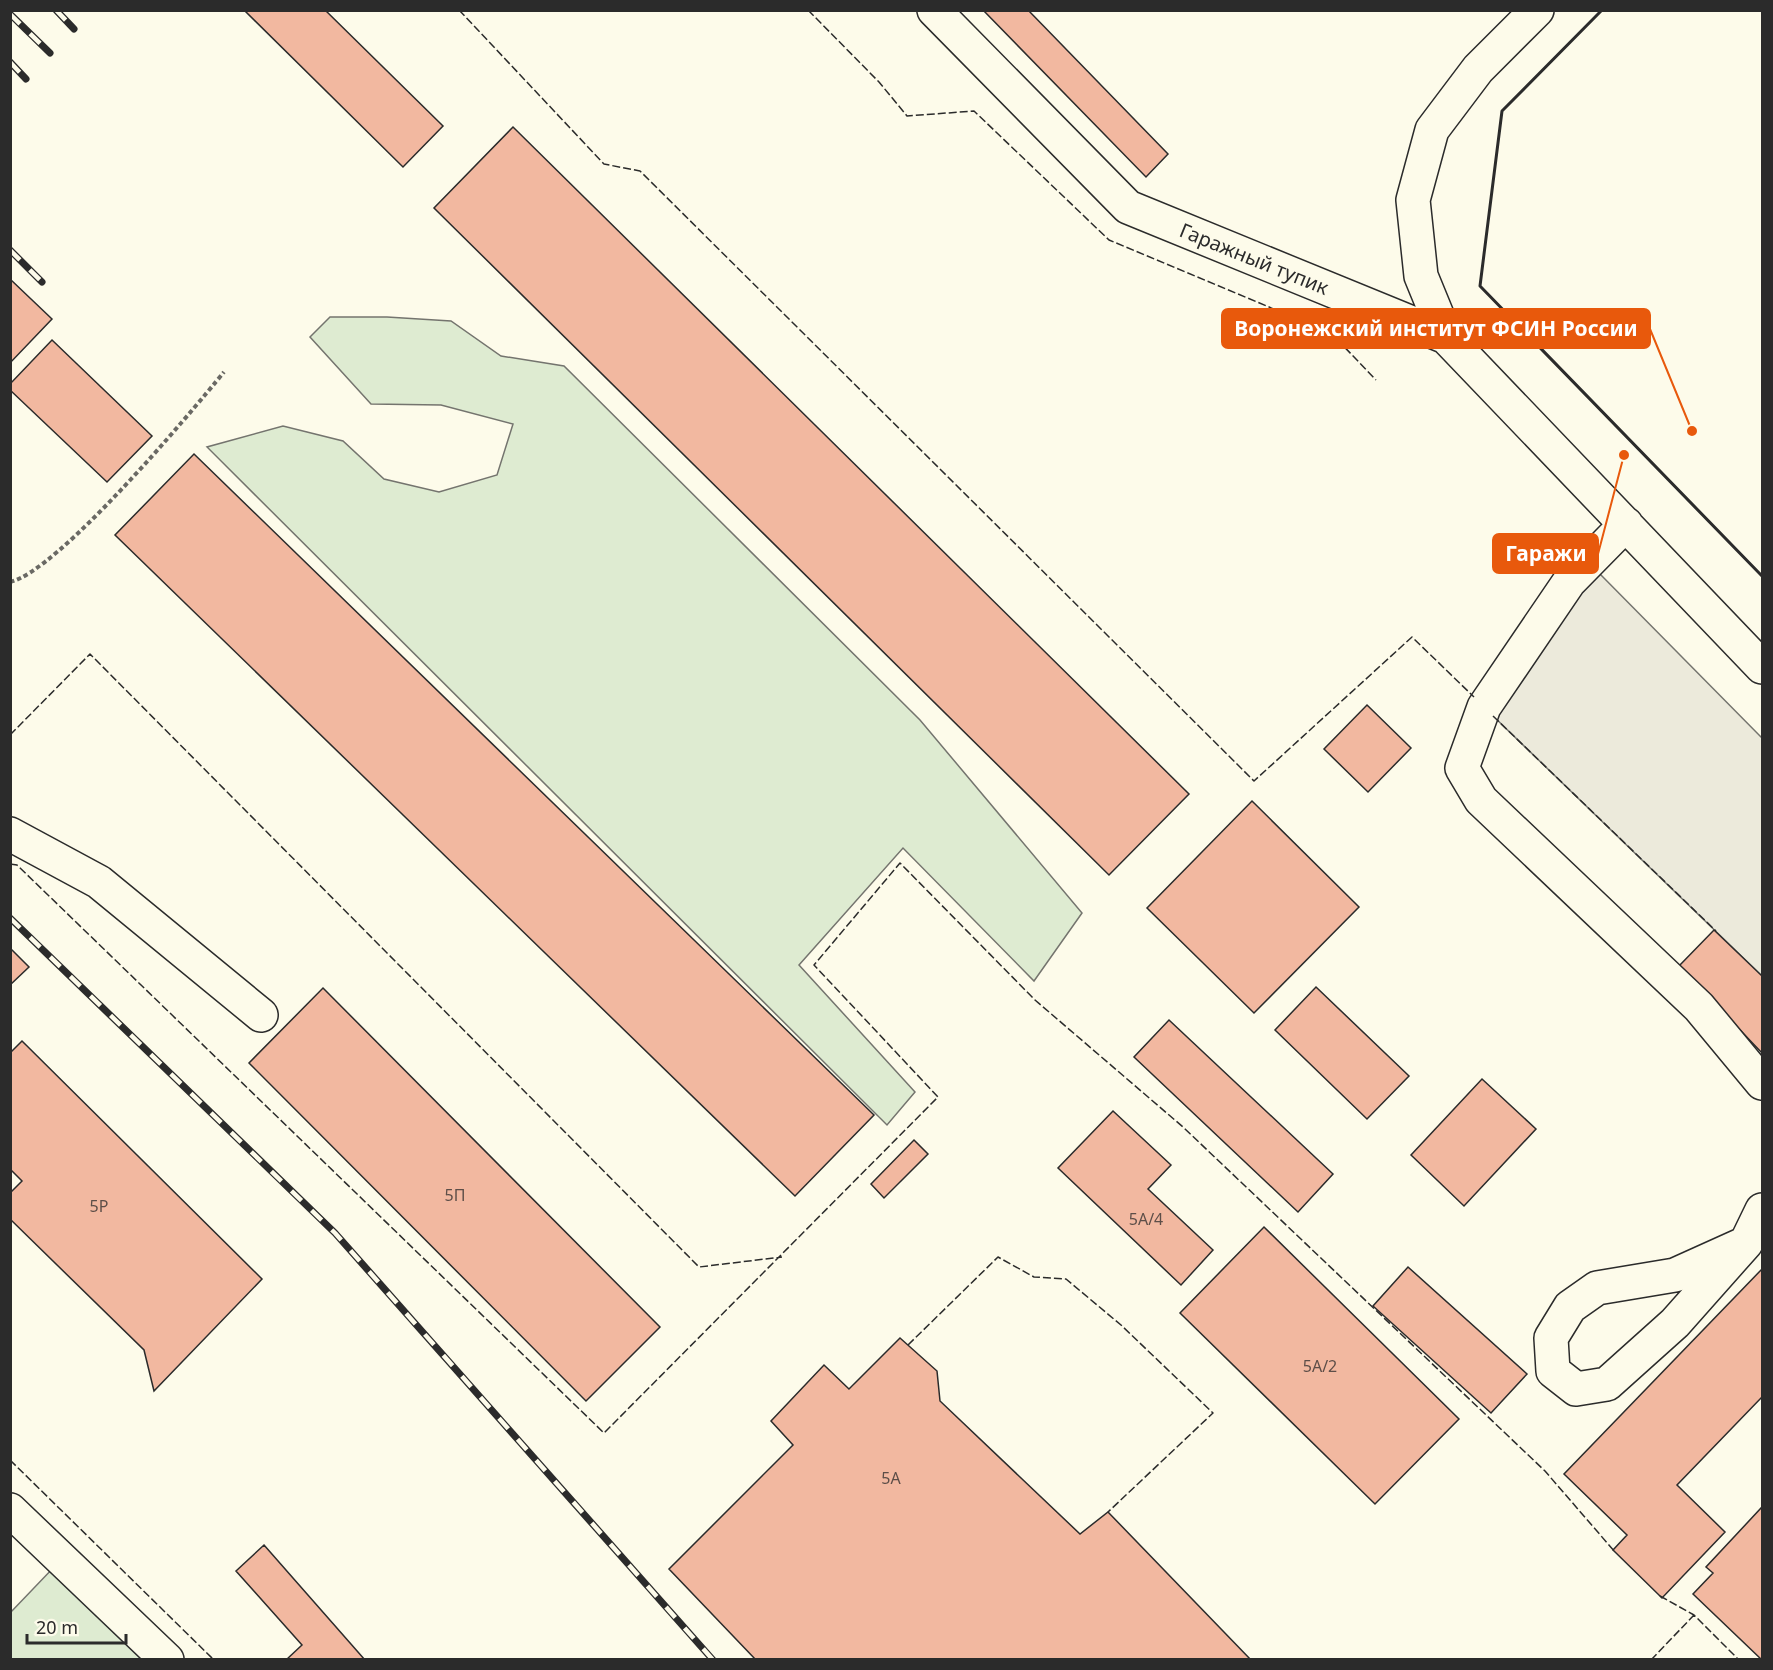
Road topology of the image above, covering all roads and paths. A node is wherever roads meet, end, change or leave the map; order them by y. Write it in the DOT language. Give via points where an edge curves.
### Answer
graph roads {
  1 [pos="934,10"];
  2 [pos="1537,10"];
  3 [pos="1446,337"];
  4 [pos="224,372"];
  5 [pos="1626,525"];
  6 [pos="10,582"];
  7 [pos="1762,667"];
  8 [pos="10,834"];
  9 [pos="261,1015"];
  10 [pos="1762,1083"];
  11 [pos="1762,1210"];
  12 [pos="1746,1243"];
  13 [pos="10,1510"];
  14 [pos="167,1659"];
  1 -- 3 [label="street, Гаражный тупик" via="1128,207"];
  2 -- 3 [label="street" via="1478,69 1432,130 1413,200 1421,276"];
  3 -- 5 [label="street, Гаражный тупик"];
  4 -- 6 [label="path" via="90,521 52,558 21,580"];
  5 -- 7 [label="street, Гаражный тупик"];
  5 -- 10 [label="street" via="1569,582 1490,697 1462,768 1481,800 1699,1007"];
  8 -- 9 [label="street" via="99,882"];
  11 -- 12 [label="street"];
  12 -- 12 [label="street" via="1675,1323 1607,1383 1576,1389 1553,1371 1551,1338 1570,1307 1597,1288 1675,1275"];
  13 -- 14 [label="street"];
}
